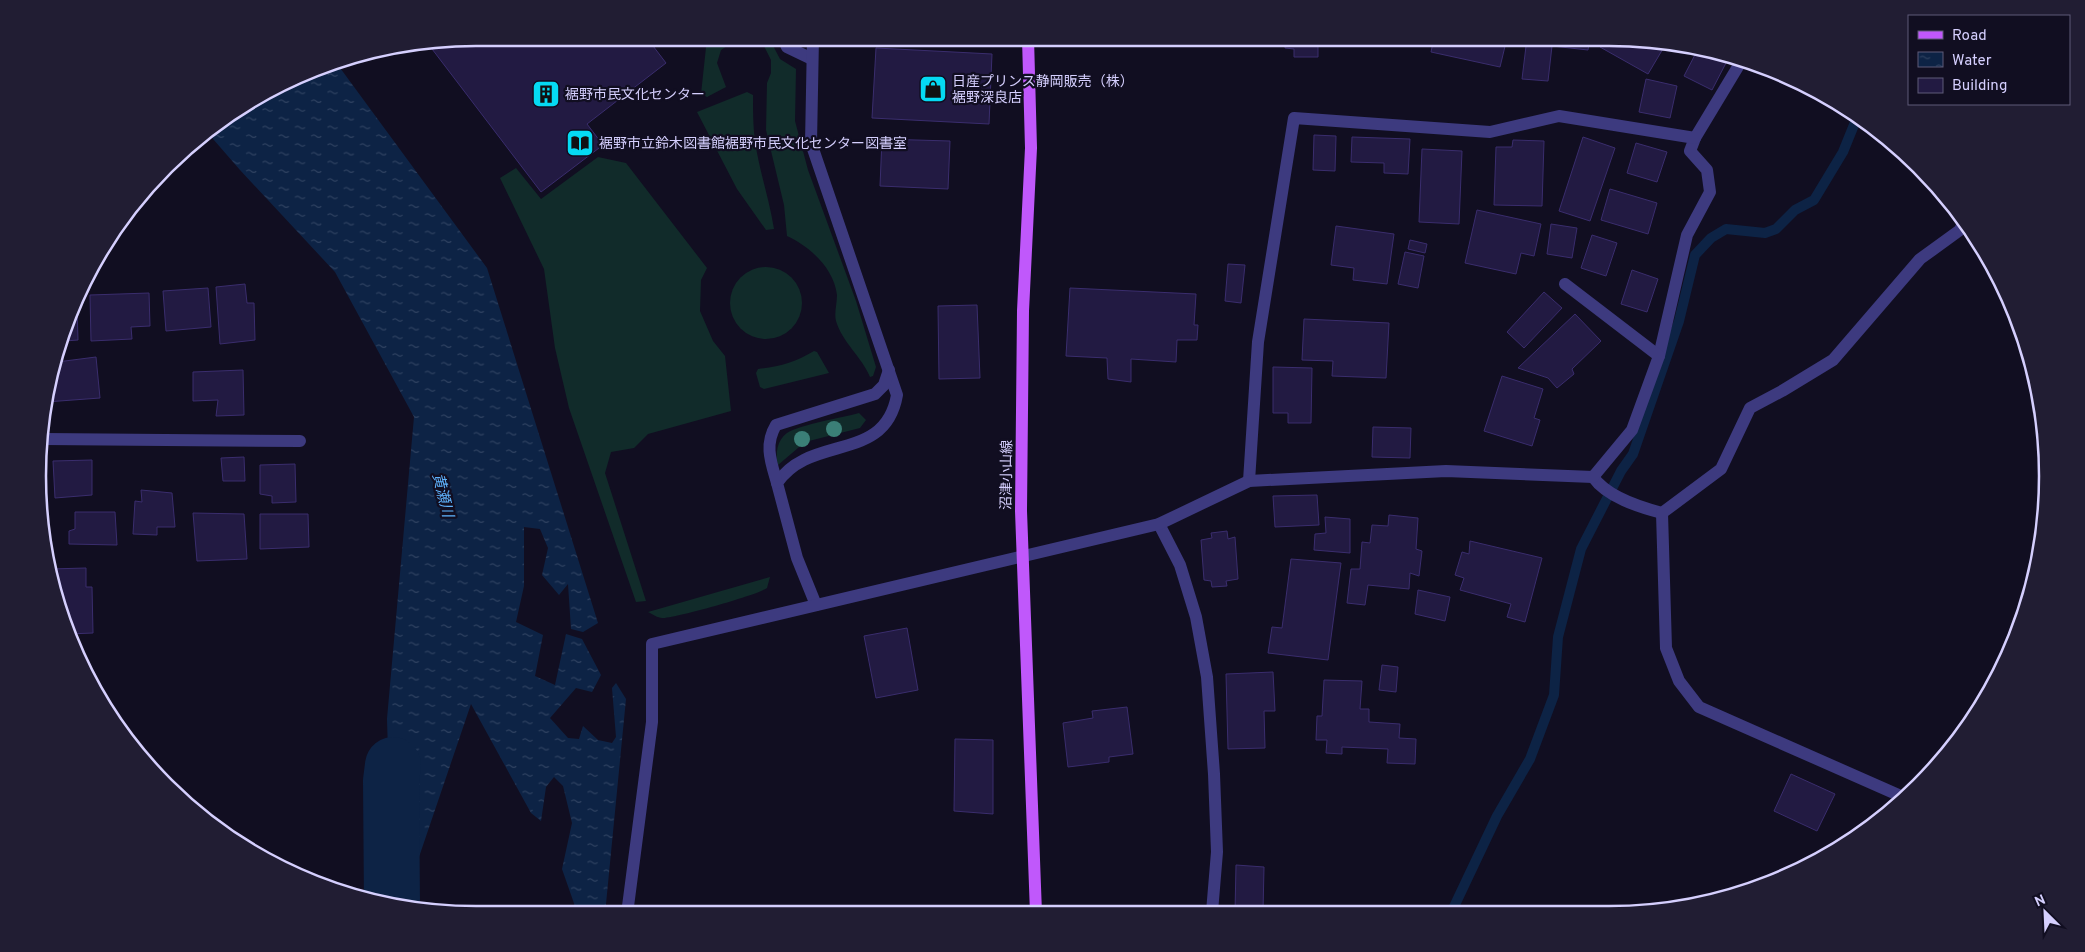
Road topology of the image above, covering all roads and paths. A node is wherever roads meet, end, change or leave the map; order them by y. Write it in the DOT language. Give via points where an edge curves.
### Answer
graph roads {
  1 [pos="787,46"];
  2 [pos="813,46"];
  3 [pos="1028,46"];
  4 [pos="812,59"];
  5 [pos="1738,66"];
  6 [pos="1694,138"];
  7 [pos="1960,229"];
  8 [pos="1566,284"];
  9 [pos="1659,356"];
  10 [pos="889,370"];
  11 [pos="48,440"];
  12 [pos="300,441"];
  13 [pos="1249,481"];
  14 [pos="1596,482"];
  15 [pos="777,483"];
  16 [pos="1662,513"];
  17 [pos="1159,524"];
  18 [pos="1022,556"];
  19 [pos="816,605"];
  20 [pos="1897,794"];
  21 [pos="628,906"];
  22 [pos="1036,906"];
  23 [pos="1212,906"];
  1 -- 4 [label="street"];
  2 -- 4 [label="street"];
  3 -- 18 [label="main road, 沼津小山線" via="1031,148 1023,310"];
  4 -- 10 [label="street" via="811,143"];
  5 -- 6 [label="street"];
  6 -- 9 [label="street" via="1690,151 1707,170 1710,192 1687,235"];
  6 -- 13 [label="street" via="1558,116 1490,132 1294,118 1258,342"];
  7 -- 16 [label="street" via="1920,259 1833,360 1750,408 1721,469"];
  8 -- 9 [label="street"];
  9 -- 14 [label="street" via="1632,430"];
  10 -- 15 [label="street" via="897,394 895,410 881,430 871,438 799,462"];
  10 -- 15 [label="street" via="884,385 875,394 776,425 768,443"];
  11 -- 12 [label="street"];
  13 -- 14 [label="street" via="1446,471"];
  13 -- 17 [label="street"];
  14 -- 16 [label="street" via="1644,508"];
  15 -- 19 [label="street" via="797,558"];
  16 -- 20 [label="street" via="1666,648 1679,681 1699,707"];
  17 -- 18 [label="street"];
  17 -- 23 [label="street" via="1180,565 1196,617 1206,677 1217,852"];
  18 -- 19 [label="street"];
  18 -- 22 [label="main road, 沼津小山線"];
  19 -- 21 [label="street" via="652,644 652,722"];
}
